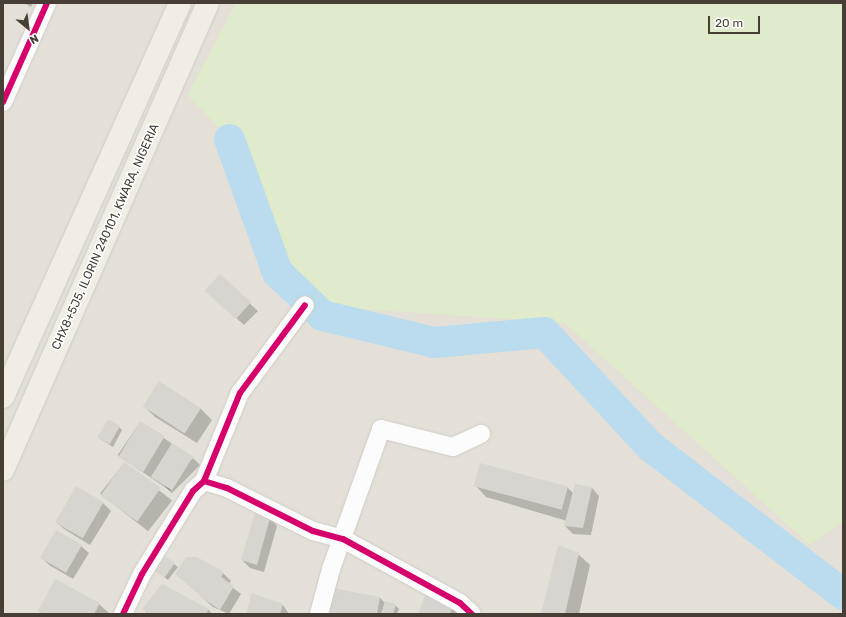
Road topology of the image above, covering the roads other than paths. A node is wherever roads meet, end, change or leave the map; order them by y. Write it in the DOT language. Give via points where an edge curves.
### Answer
graph roads {
  1 [pos="47,3"];
  2 [pos="180,3"];
  3 [pos="208,3"];
  4 [pos="3,102"];
  5 [pos="305,305"];
  6 [pos="3,397"];
  7 [pos="481,434"];
  8 [pos="3,470"];
  9 [pos="204,481"];
  10 [pos="342,539"];
  11 [pos="123,614"];
  12 [pos="319,614"];
  13 [pos="472,614"];
  1 -- 4 [label="street"];
  2 -- 6 [label="main road"];
  3 -- 8 [label="main road, CHX8+5J5, ILORIN 240101, KWARA, NIGERIA"];
  5 -- 9 [label="street" via="240,393"];
  7 -- 10 [label="street" via="453,446 381,429"];
  9 -- 10 [label="street" via="227,488 313,531"];
  9 -- 11 [label="street" via="193,491 142,574"];
  10 -- 12 [label="street"];
  10 -- 13 [label="street" via="460,603"];
}
